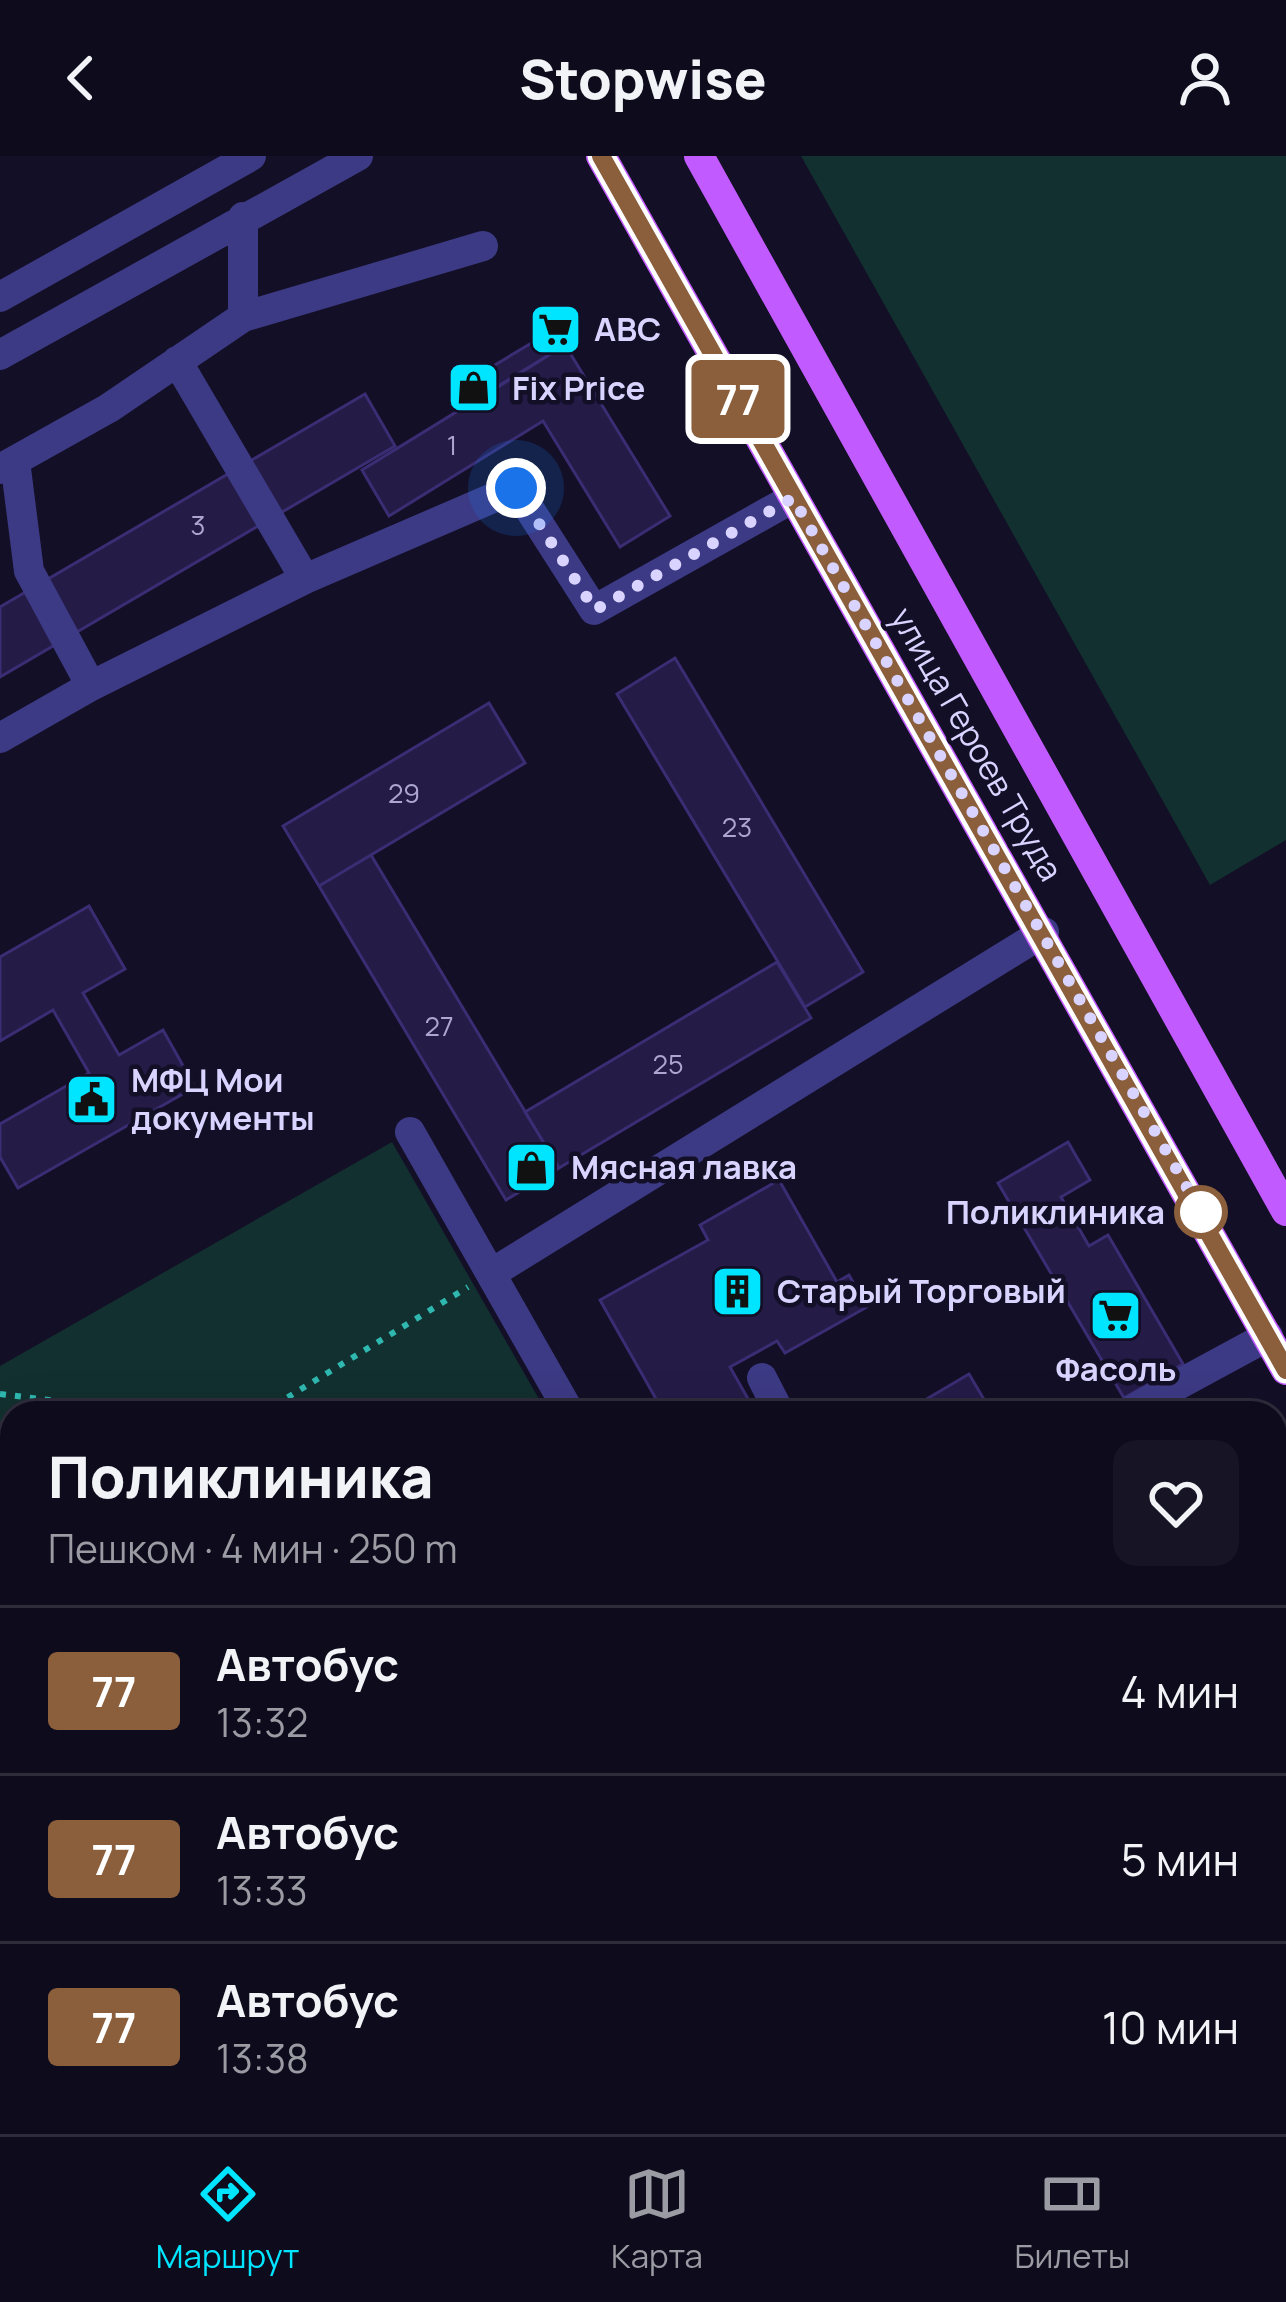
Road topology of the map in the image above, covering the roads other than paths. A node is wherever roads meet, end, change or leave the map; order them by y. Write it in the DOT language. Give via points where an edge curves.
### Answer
graph roads {
  1 [pos="251,156"];
  2 [pos="358,156"];
  3 [pos="601,156"];
  4 [pos="699,156"];
  5 [pos="243,217"];
  6 [pos="482,246"];
  7 [pos="0,297"];
  8 [pos="243,316"];
  9 [pos="0,355"];
  10 [pos="177,361"];
  11 [pos="7,465"];
  12 [pos="793,498"];
  13 [pos="305,579"];
  14 [pos="91,686"];
  15 [pos="0,738"];
  16 [pos="1044,932"];
  17 [pos="410,1132"];
  18 [pos="1286,1211"];
  19 [pos="492,1273"];
  20 [pos="1268,1336"];
  21 [pos="1286,1370"];
  22 [pos="762,1378"];
  23 [pos="563,1401"];
  24 [pos="774,1401"];
  25 [pos="1148,1401"];
  1 -- 7 [label="street"];
  2 -- 5 [label="street"];
  3 -- 12 [label="main road, улица Героев Труда"];
  4 -- 18 [label="main road, улица Героев Труда"];
  5 -- 8 [label="street"];
  5 -- 9 [label="street"];
  6 -- 8 [label="street"];
  8 -- 10 [label="street"];
  10 -- 11 [label="street"];
  10 -- 13 [label="street"];
  11 -- 14 [label="street" via="29,571"];
  12 -- 13 [label="street" via="595,610 516,488"];
  12 -- 16 [label="main road, улица Героев Труда"];
  13 -- 14 [label="street"];
  14 -- 15 [label="street"];
  16 -- 19 [label="street"];
  16 -- 20 [label="main road, улица Героев Труда"];
  17 -- 19 [label="street"];
  19 -- 23 [label="street"];
  20 -- 21 [label="main road, улица Героев Труда"];
  20 -- 25 [label="street"];
  22 -- 24 [label="street"];
}
